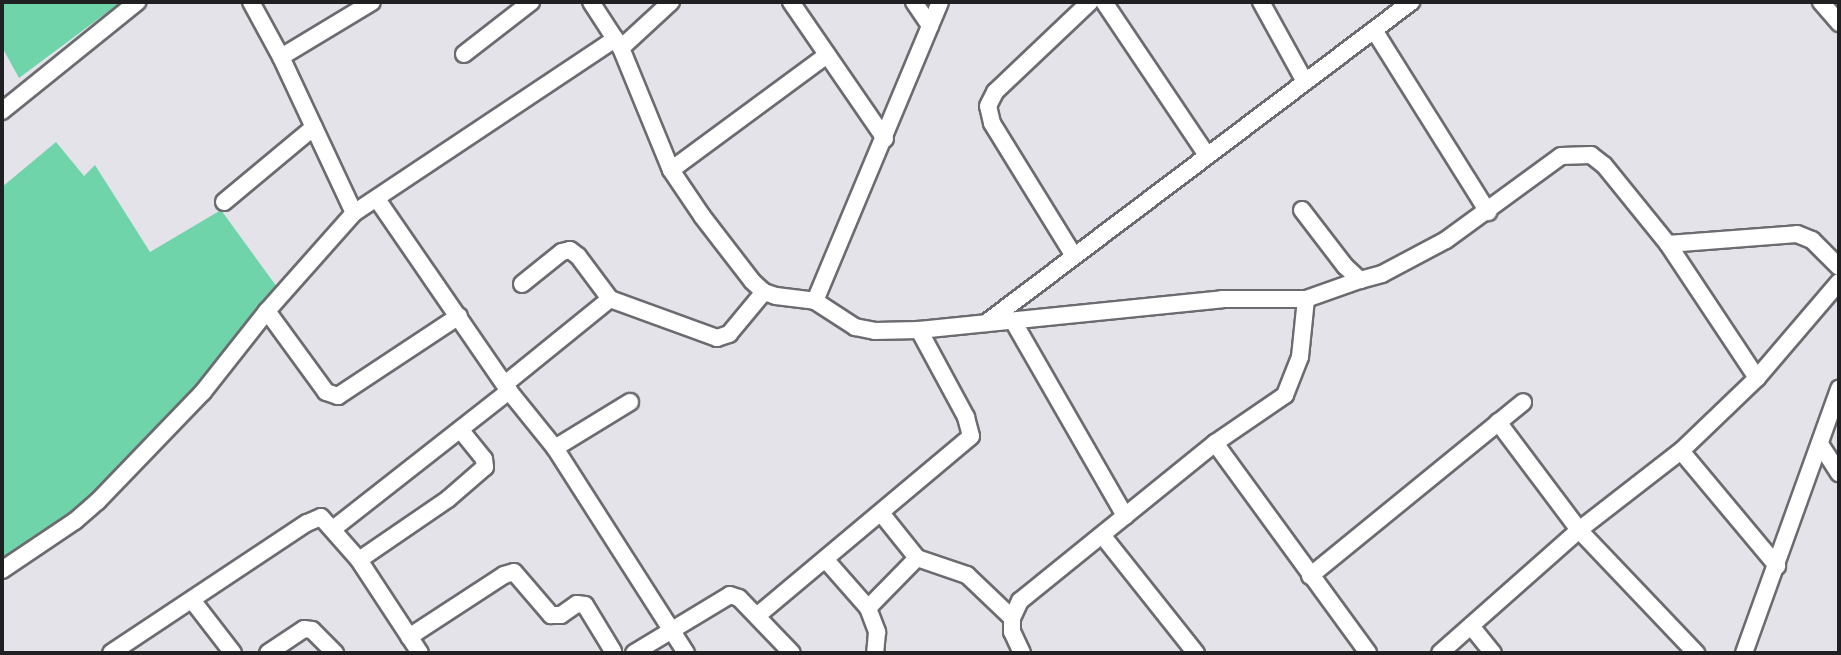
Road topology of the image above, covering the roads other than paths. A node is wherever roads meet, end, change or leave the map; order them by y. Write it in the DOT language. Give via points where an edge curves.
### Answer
graph roads {
  1 [pos="137,2"];
  2 [pos="251,2"];
  3 [pos="372,2"];
  4 [pos="531,2"];
  5 [pos="591,2"];
  6 [pos="671,2"];
  7 [pos="791,2"];
  8 [pos="914,2"];
  9 [pos="940,2"];
  10 [pos="1090,2"];
  11 [pos="1104,2"];
  12 [pos="1261,2"];
  13 [pos="1411,2"];
  14 [pos="1821,2"];
  15 [pos="1839,23"];
  16 [pos="930,26"];
  17 [pos="1374,30"];
  18 [pos="618,43"];
  19 [pos="464,54"];
  20 [pos="827,55"];
  21 [pos="281,57"];
  22 [pos="1304,80"];
  23 [pos="2,111"];
  24 [pos="314,127"];
  25 [pos="885,139"];
  26 [pos="1206,154"];
  27 [pos="671,170"];
  28 [pos="377,199"];
  29 [pos="223,202"];
  30 [pos="1302,210"];
  31 [pos="1488,212"];
  32 [pos="354,213"];
  33 [pos="1668,244"];
  34 [pos="1074,256"];
  35 [pos="1839,267"];
  36 [pos="1360,280"];
  37 [pos="1839,282"];
  38 [pos="522,284"];
  39 [pos="764,292"];
  40 [pos="610,299"];
  41 [pos="1306,299"];
  42 [pos="815,301"];
  43 [pos="267,311"];
  44 [pos="459,316"];
  45 [pos="1013,321"];
  46 [pos="984,325"];
  47 [pos="919,330"];
  48 [pos="1758,379"];
  49 [pos="507,388"];
  50 [pos="1839,389"];
  51 [pos="630,402"];
  52 [pos="1523,402"];
  53 [pos="1498,422"];
  54 [pos="461,431"];
  55 [pos="1215,443"];
  56 [pos="1820,444"];
  57 [pos="555,448"];
  58 [pos="1681,451"];
  59 [pos="1839,473"];
  60 [pos="881,513"];
  61 [pos="1125,516"];
  62 [pos="333,529"];
  63 [pos="1579,530"];
  64 [pos="1102,535"];
  65 [pos="917,558"];
  66 [pos="825,559"];
  67 [pos="359,560"];
  68 [pos="1777,566"];
  69 [pos="2,570"];
  70 [pos="1310,576"];
  71 [pos="192,600"];
  72 [pos="868,608"];
  73 [pos="758,615"];
  74 [pos="1012,618"];
  75 [pos="1471,626"];
  76 [pos="673,631"];
  77 [pos="409,637"];
  78 [pos="1749,650"];
  79 [pos="610,652"];
  80 [pos="111,653"];
  81 [pos="233,653"];
  82 [pos="268,653"];
  83 [pos="335,653"];
  84 [pos="420,653"];
  85 [pos="632,653"];
  86 [pos="686,653"];
  87 [pos="792,653"];
  88 [pos="876,653"];
  89 [pos="1022,653"];
  90 [pos="1196,653"];
  91 [pos="1368,653"];
  92 [pos="1440,653"];
  93 [pos="1493,653"];
  94 [pos="1696,653"];
  1 -- 23 [label="street"];
  2 -- 21 [label="street"];
  3 -- 21 [label="street"];
  4 -- 19 [label="street"];
  5 -- 18 [label="street"];
  6 -- 18 [label="street"];
  7 -- 20 [label="street"];
  8 -- 16 [label="street"];
  9 -- 16 [label="street"];
  10 -- 34 [label="street" via="995,92 988,106 992,123"];
  11 -- 26 [label="street"];
  12 -- 22 [label="street"];
  13 -- 17 [label="street"];
  14 -- 15 [label="street"];
  16 -- 25 [label="street"];
  17 -- 22 [label="street"];
  17 -- 31 [label="street"];
  18 -- 27 [label="street"];
  18 -- 28 [label="street"];
  20 -- 25 [label="street"];
  20 -- 27 [label="street"];
  21 -- 24 [label="street"];
  22 -- 26 [label="street"];
  24 -- 29 [label="street"];
  24 -- 32 [label="street"];
  25 -- 42 [label="street"];
  26 -- 34 [label="street"];
  27 -- 39 [label="street"];
  28 -- 32 [label="street"];
  28 -- 44 [label="street"];
  30 -- 36 [label="street"];
  31 -- 33 [label="street" via="1561,156 1591,155"];
  31 -- 36 [label="street" via="1406,262"];
  32 -- 43 [label="street"];
  33 -- 35 [label="street" via="1797,234 1812,240"];
  33 -- 48 [label="street"];
  34 -- 46 [label="street"];
  36 -- 41 [label="street"];
  37 -- 48 [label="street"];
  38 -- 40 [label="street" via="570,250"];
  39 -- 40 [label="street" via="729,334 717,338"];
  39 -- 42 [label="street"];
  40 -- 49 [label="street"];
  41 -- 45 [label="street" via="1222,299"];
  41 -- 55 [label="street" via="1300,357 1285,395"];
  42 -- 47 [label="street" via="865,330"];
  43 -- 44 [label="street" via="331,396 347,391"];
  43 -- 69 [label="street" via="203,392 98,501"];
  44 -- 49 [label="street"];
  45 -- 46 [label="street"];
  45 -- 61 [label="street"];
  46 -- 47 [label="street"];
  47 -- 60 [label="street" via="966,417 971,436"];
  48 -- 58 [label="street"];
  49 -- 54 [label="street"];
  49 -- 57 [label="street"];
  50 -- 56 [label="street"];
  51 -- 57 [label="street"];
  52 -- 53 [label="street"];
  53 -- 63 [label="street"];
  53 -- 70 [label="street"];
  54 -- 62 [label="street"];
  54 -- 67 [label="street" via="484,459 485,467 448,499"];
  55 -- 61 [label="street"];
  55 -- 70 [label="street"];
  56 -- 59 [label="street"];
  56 -- 68 [label="street"];
  57 -- 76 [label="street"];
  58 -- 63 [label="street"];
  58 -- 68 [label="street"];
  60 -- 65 [label="street"];
  60 -- 66 [label="street"];
  61 -- 64 [label="street"];
  62 -- 67 [label="street"];
  62 -- 71 [label="street" via="321,517 314,518"];
  63 -- 75 [label="street"];
  63 -- 94 [label="street"];
  64 -- 74 [label="street" via="1020,601"];
  64 -- 90 [label="street"];
  65 -- 72 [label="street"];
  65 -- 74 [label="street" via="967,575"];
  66 -- 72 [label="street"];
  66 -- 73 [label="street"];
  67 -- 77 [label="street"];
  68 -- 78 [label="street"];
  70 -- 91 [label="street"];
  71 -- 80 [label="street"];
  71 -- 81 [label="street"];
  72 -- 88 [label="street" via="877,632"];
  73 -- 76 [label="street" via="730,595"];
  73 -- 87 [label="street"];
  74 -- 89 [label="street" via="1012,632"];
  75 -- 92 [label="street"];
  75 -- 93 [label="street"];
  76 -- 85 [label="street"];
  76 -- 86 [label="street"];
  77 -- 79 [label="street" via="514,572 551,615 585,605"];
  77 -- 84 [label="street"];
  79 -- 85 [label="street"];
  82 -- 83 [label="street" via="304,629 312,630"];
}
